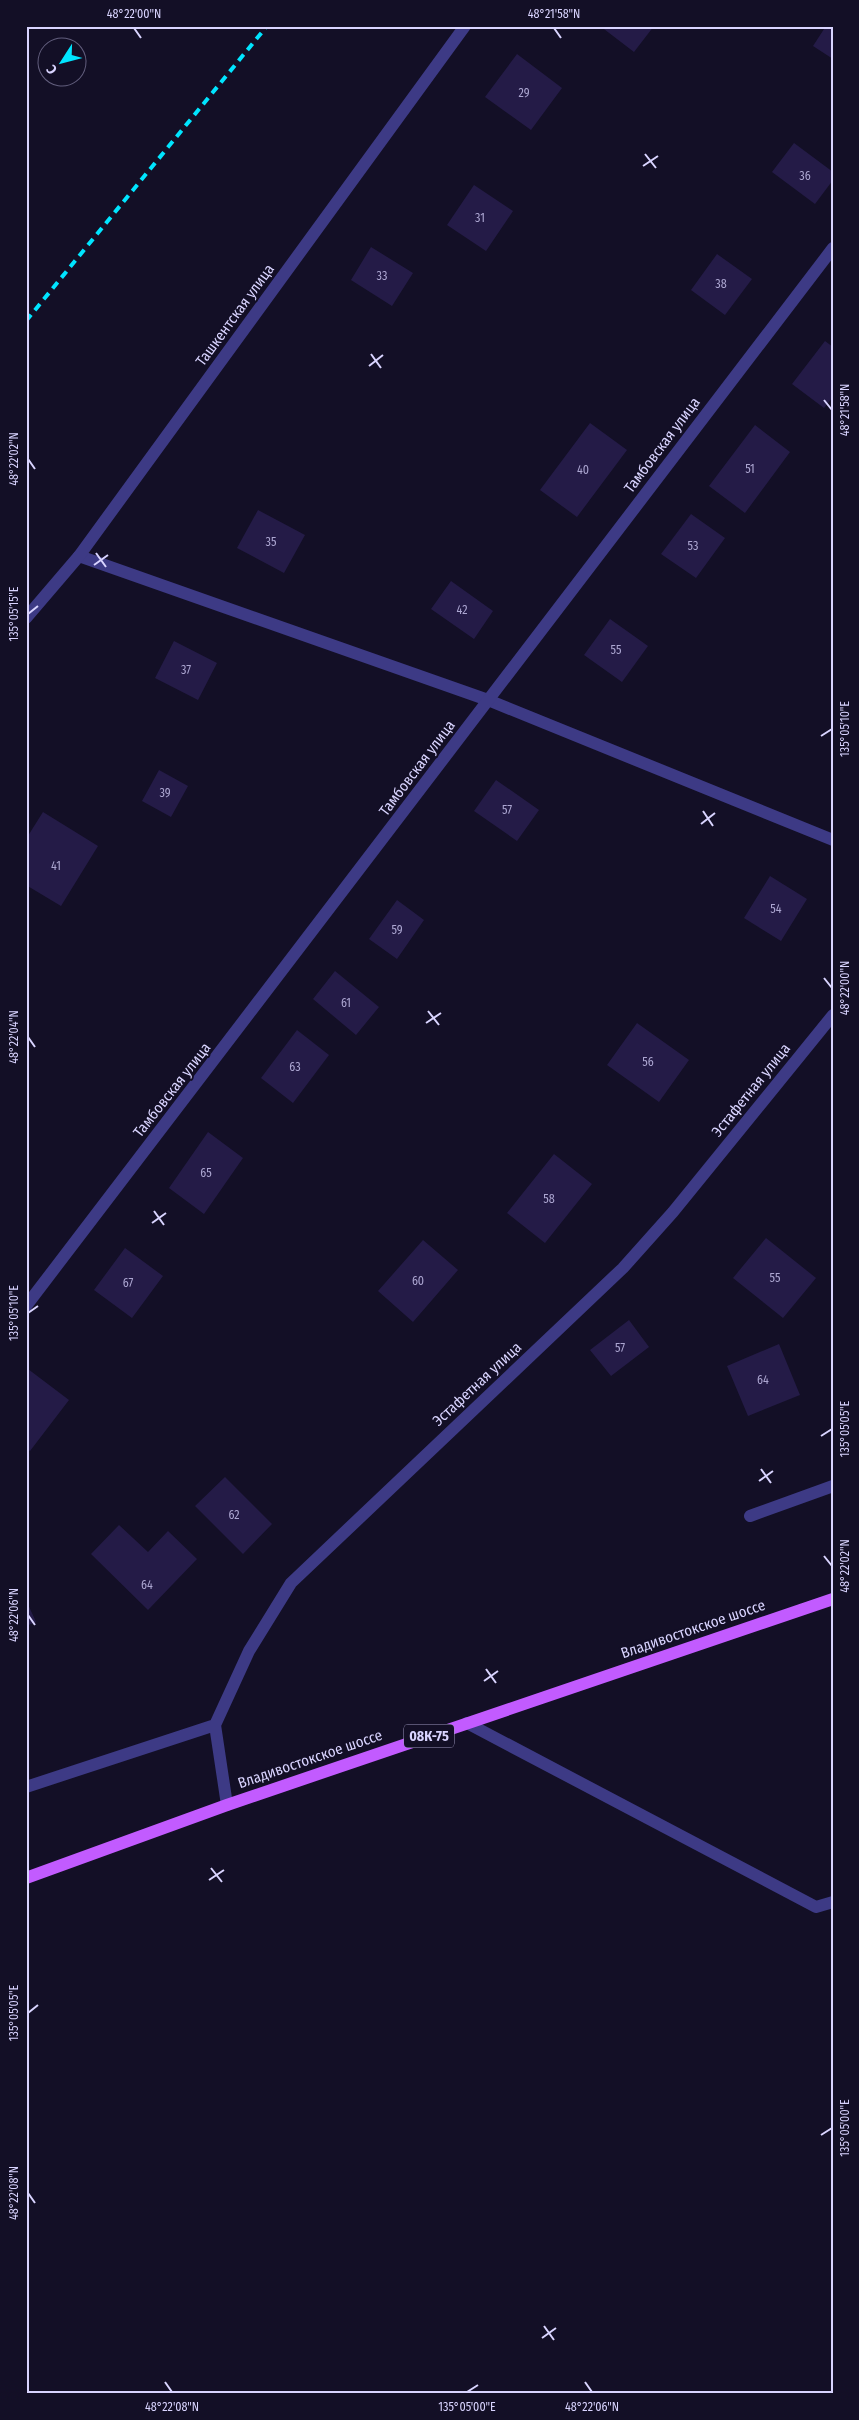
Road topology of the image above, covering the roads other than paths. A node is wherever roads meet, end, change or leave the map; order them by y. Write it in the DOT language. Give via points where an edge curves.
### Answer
graph roads {
  1 [pos="465,26"];
  2 [pos="833,248"];
  3 [pos="79,556"];
  4 [pos="26,618"];
  5 [pos="488,700"];
  6 [pos="833,840"];
  7 [pos="833,1015"];
  8 [pos="26,1306"];
  9 [pos="833,1486"];
  10 [pos="750,1516"];
  11 [pos="833,1599"];
  12 [pos="467,1723"];
  13 [pos="215,1725"];
  14 [pos="26,1787"];
  15 [pos="227,1805"];
  16 [pos="26,1878"];
  17 [pos="833,1902"];
  1 -- 3 [label="street, Ташкентская улица"];
  2 -- 5 [label="street, Тамбовская улица"];
  3 -- 4 [label="street, Ташкентская улица"];
  3 -- 5 [label="street"];
  5 -- 6 [label="street"];
  5 -- 8 [label="street, Тамбовская улица"];
  7 -- 13 [label="street, Эстафетная улица" via="673,1212 623,1268 291,1583 249,1651"];
  9 -- 10 [label="street"];
  11 -- 12 [label="main road, Владивостокское шоссе / 08К-75"];
  12 -- 15 [label="main road, Владивостокское шоссе / 08К-75"];
  12 -- 17 [label="street" via="816,1907"];
  13 -- 14 [label="street"];
  13 -- 15 [label="street"];
  15 -- 16 [label="main road, Владивостокское шоссе / 08К-75"];
}
